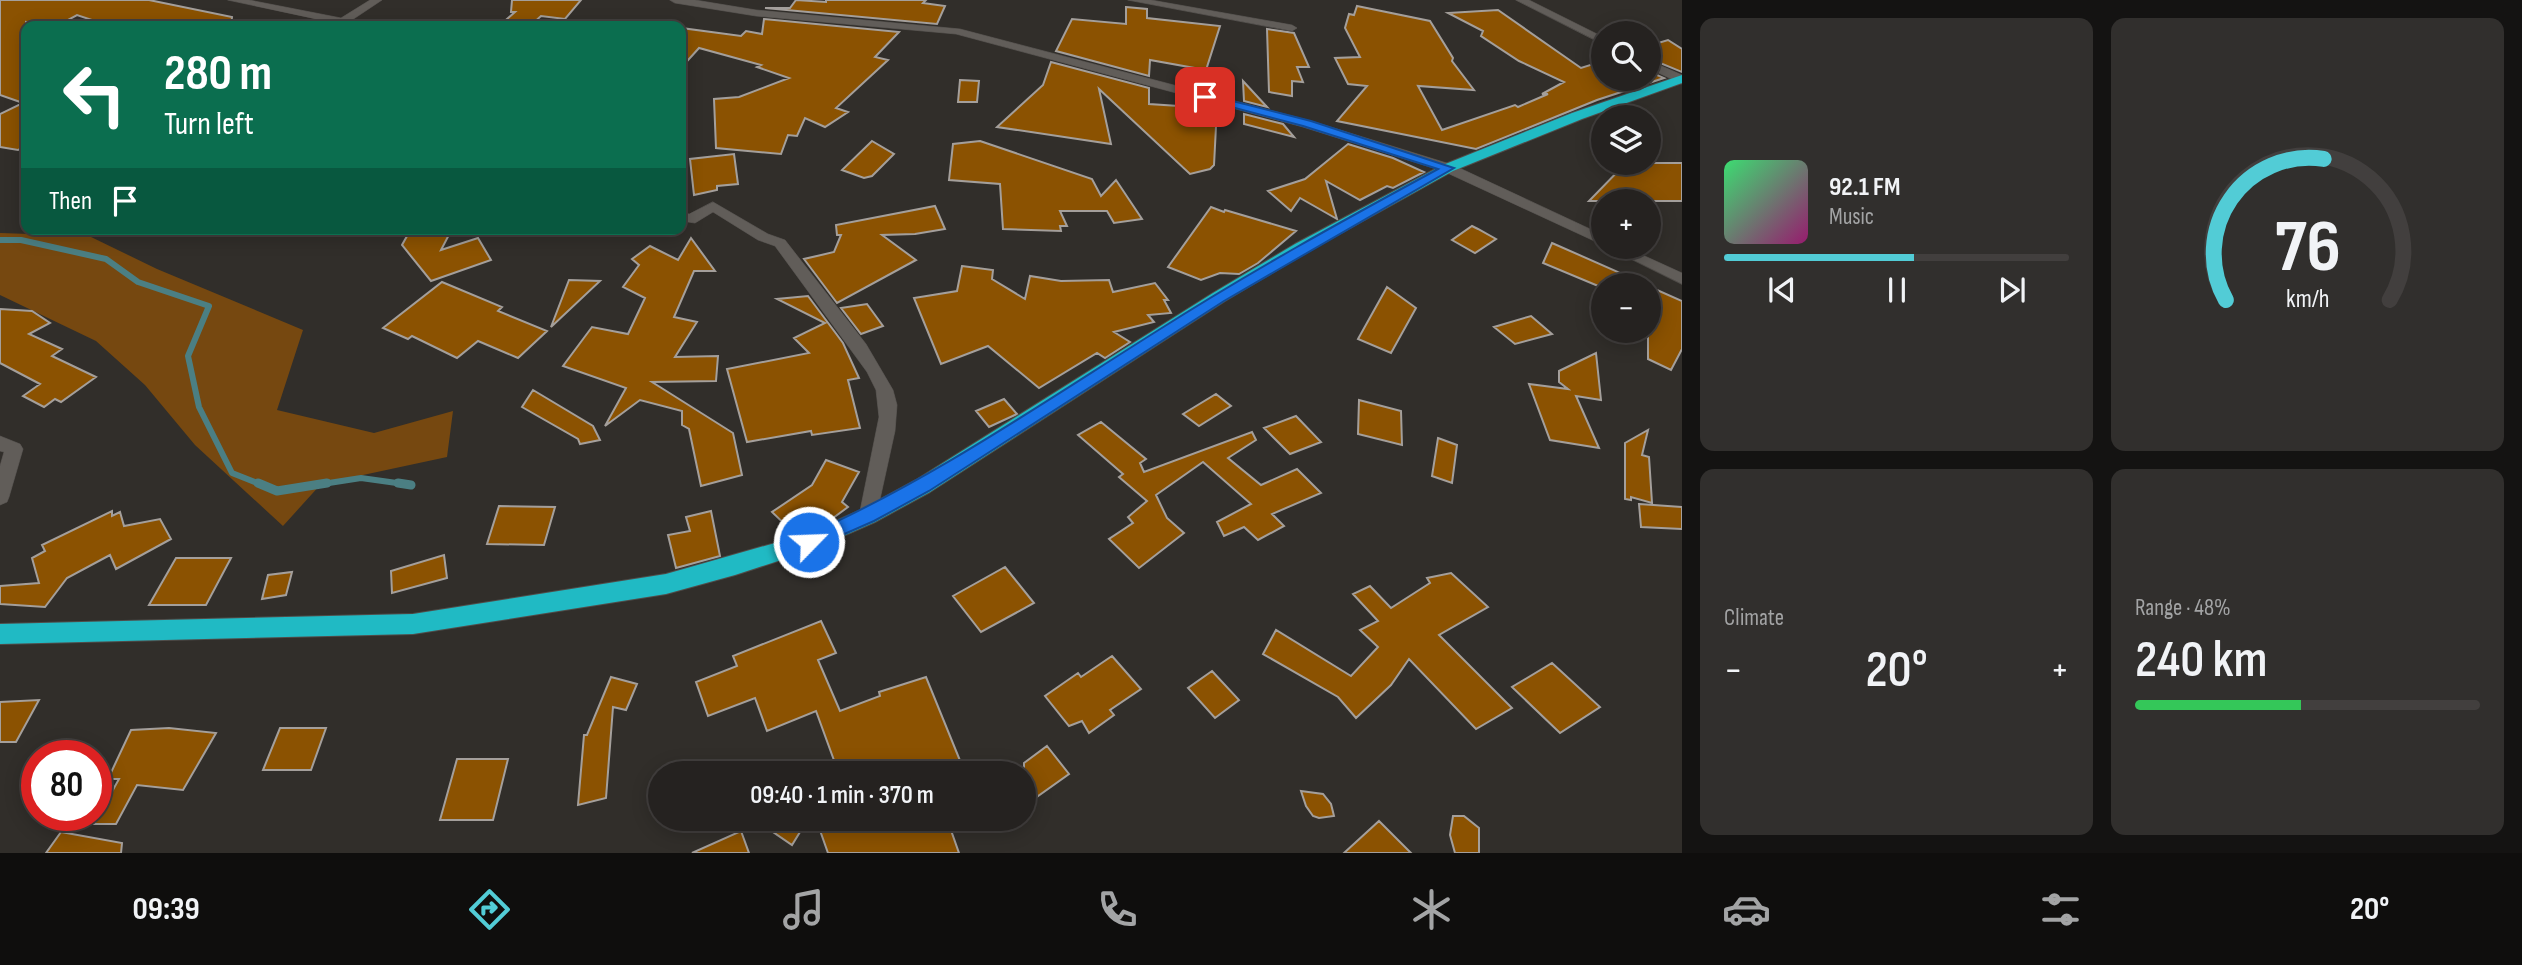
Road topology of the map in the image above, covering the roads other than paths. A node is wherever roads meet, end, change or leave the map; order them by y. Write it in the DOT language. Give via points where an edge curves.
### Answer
graph roads {
  1 [pos="233,0"];
  2 [pos="377,0"];
  3 [pos="675,0"];
  4 [pos="1132,0"];
  5 [pos="1521,0"];
  6 [pos="326,21"];
  7 [pos="344,21"];
  8 [pos="1292,28"];
  9 [pos="1591,35"];
  10 [pos="1661,69"];
  11 [pos="1682,79"];
  12 [pos="1448,168"];
  13 [pos="686,218"];
  14 [pos="1591,235"];
  15 [pos="1640,259"];
  16 [pos="1682,279"];
  17 [pos="0,443"];
  18 [pos="0,498"];
  19 [pos="868,516"];
  20 [pos="0,634"];
  1 -- 6 [label="street"];
  2 -- 7 [label="street"];
  3 -- 12 [label="street" via="755,13 956,31 1307,124"];
  4 -- 8 [label="street"];
  5 -- 9 [label="street"];
  10 -- 11 [label="street"];
  11 -- 12 [label="highway"];
  12 -- 14 [label="street"];
  12 -- 19 [label="highway" via="1301,248"];
  13 -- 19 [label="street" via="713,206 780,243 872,363 889,403"];
  15 -- 16 [label="street"];
  17 -- 18 [label="street" via="14,449"];
  19 -- 20 [label="highway" via="797,546 666,584 413,624"];
}
